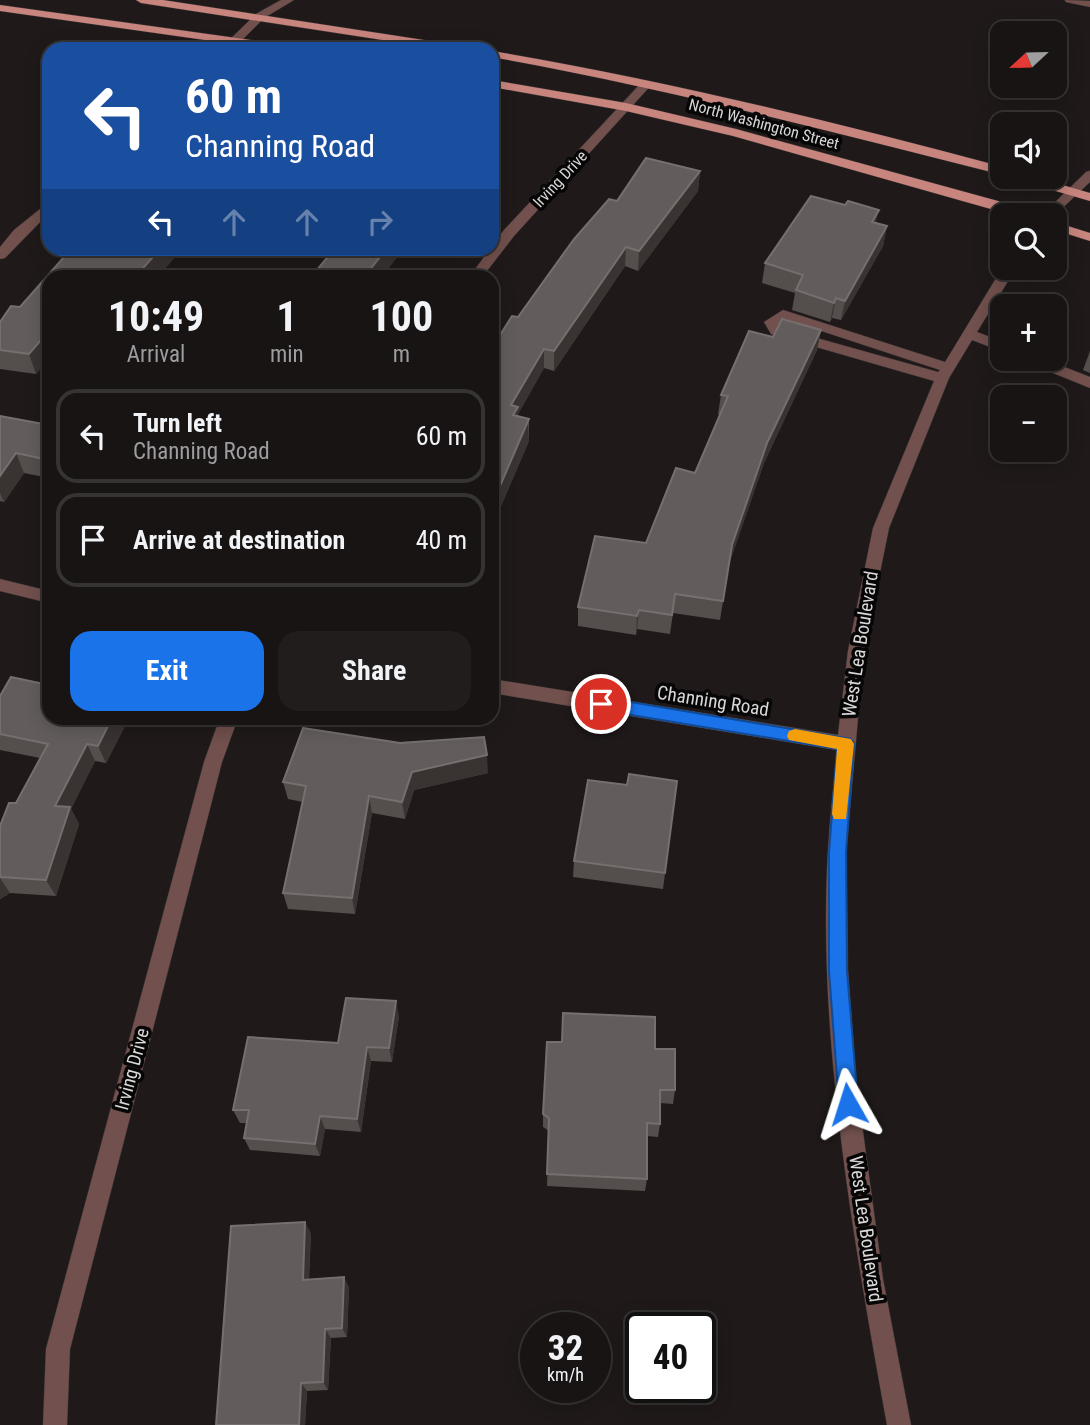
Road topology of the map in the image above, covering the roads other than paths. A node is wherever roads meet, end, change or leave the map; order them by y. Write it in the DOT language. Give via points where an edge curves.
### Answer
graph roads {
  1 [pos="141,0"];
  2 [pos="289,0"];
  3 [pos="1070,0"];
  4 [pos="1090,4"];
  5 [pos="0,8"];
  6 [pos="260,16"];
  7 [pos="236,40"];
  8 [pos="249,42"];
  9 [pos="420,42"];
  10 [pos="499,55"];
  11 [pos="647,83"];
  12 [pos="499,84"];
  13 [pos="626,107"];
  14 [pos="990,168"];
  15 [pos="1090,175"];
  16 [pos="1064,189"];
  17 [pos="1075,192"];
  18 [pos="1090,197"];
  19 [pos="990,203"];
  20 [pos="1062,203"];
  21 [pos="42,212"];
  22 [pos="1067,230"];
  23 [pos="0,232"];
  24 [pos="19,233"];
  25 [pos="1090,237"];
  26 [pos="499,246"];
  27 [pos="0,255"];
  28 [pos="491,256"];
  29 [pos="481,270"];
  30 [pos="1001,280"];
  31 [pos="968,333"];
  32 [pos="990,342"];
  33 [pos="1060,371"];
  34 [pos="945,373"];
  35 [pos="1090,383"];
  36 [pos="0,585"];
  37 [pos="42,595"];
  38 [pos="499,687"];
  39 [pos="226,725"];
  40 [pos="845,744"];
  41 [pos="55,1425"];
  42 [pos="898,1425"];
  1 -- 6 [label="main road"];
  2 -- 6 [label="street"];
  3 -- 4 [label="street"];
  5 -- 7 [label="main road"];
  6 -- 7 [label="street"];
  6 -- 9 [label="main road"];
  7 -- 8 [label="main road"];
  10 -- 11 [label="main road, North Washington Street"];
  11 -- 13 [label="street, Irving Drive"];
  11 -- 14 [label="main road, North Washington Street" via="851,130"];
  12 -- 13 [label="main road, North Washington Street"];
  13 -- 19 [label="main road, North Washington Street"];
  13 -- 26 [label="street, Irving Drive"];
  15 -- 17 [label="street"];
  16 -- 17 [label="main road"];
  17 -- 18 [label="main road"];
  17 -- 20 [label="street"];
  21 -- 24 [label="street"];
  22 -- 25 [label="main road"];
  23 -- 24 [label="street"];
  24 -- 27 [label="street"];
  28 -- 29 [label="street, Irving Drive"];
  30 -- 31 [label="street, West Lea Boulevard"];
  31 -- 32 [label="street"];
  31 -- 34 [label="street, West Lea Boulevard"];
  33 -- 35 [label="street"];
  34 -- 34 [label="street" via="776,331 771,322 783,314"];
  34 -- 40 [label="street, West Lea Boulevard" via="881,528 856,651"];
  36 -- 37 [label="street"];
  38 -- 40 [label="street, Channing Road"];
  39 -- 41 [label="street, Irving Drive" via="58,1349"];
  40 -- 42 [label="street, West Lea Boulevard" via="837,852 838,971 846,1080 872,1279"];
}
